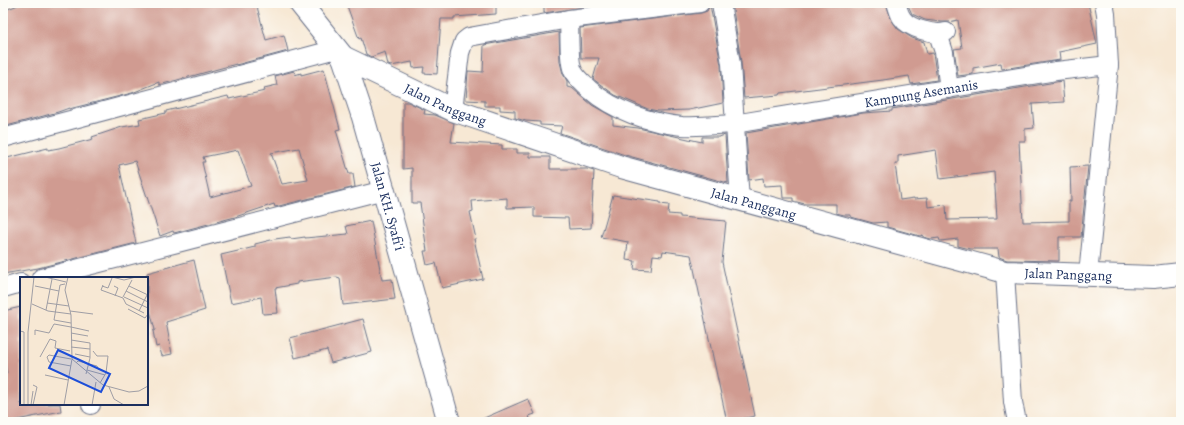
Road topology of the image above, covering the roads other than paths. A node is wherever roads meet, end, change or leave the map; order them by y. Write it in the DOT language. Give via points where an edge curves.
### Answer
graph roads {
  1 [pos="300,3"];
  2 [pos="700,3"];
  3 [pos="721,3"];
  4 [pos="896,3"];
  5 [pos="1104,3"];
  6 [pos="569,19"];
  7 [pos="339,53"];
  8 [pos="1110,65"];
  9 [pos="949,89"];
  10 [pos="453,110"];
  11 [pos="734,124"];
  12 [pos="3,138"];
  13 [pos="384,190"];
  14 [pos="740,201"];
  15 [pos="1006,272"];
  16 [pos="1181,274"];
  17 [pos="62,275"];
  18 [pos="1088,275"];
  19 [pos="47,277"];
  20 [pos="20,283"];
  21 [pos="3,288"];
  22 [pos="449,422"];
  23 [pos="1018,422"];
  1 -- 7 [label="main road, Jalan KH. Syafi'i"];
  2 -- 6 [label="street"];
  3 -- 11 [label="street" via="730,64"];
  4 -- 9 [label="street" via="905,22 922,30 942,33"];
  5 -- 8 [label="street"];
  6 -- 10 [label="street" via="469,37 464,41 460,53"];
  6 -- 11 [label="street, Kampung Asemanis" via="572,70 599,98 653,121 683,126"];
  7 -- 10 [label="main road, Jalan Panggang"];
  7 -- 12 [label="street"];
  7 -- 13 [label="main road, Jalan KH. Syafi'i" via="363,117"];
  8 -- 9 [label="street, Kampung Asemanis" via="1056,71"];
  8 -- 18 [label="street"];
  9 -- 11 [label="street, Kampung Asemanis"];
  10 -- 14 [label="main road, Jalan Panggang" via="621,167"];
  11 -- 14 [label="street"];
  13 -- 17 [label="street"];
  13 -- 22 [label="main road, Jalan KH. Syafi'i"];
  14 -- 15 [label="main road, Jalan Panggang"];
  15 -- 18 [label="main road, Jalan Panggang"];
  15 -- 23 [label="street" via="1013,402"];
  16 -- 18 [label="main road, Jalan Panggang" via="1153,277"];
  17 -- 19 [label="street"];
  20 -- 21 [label="street"];
}
